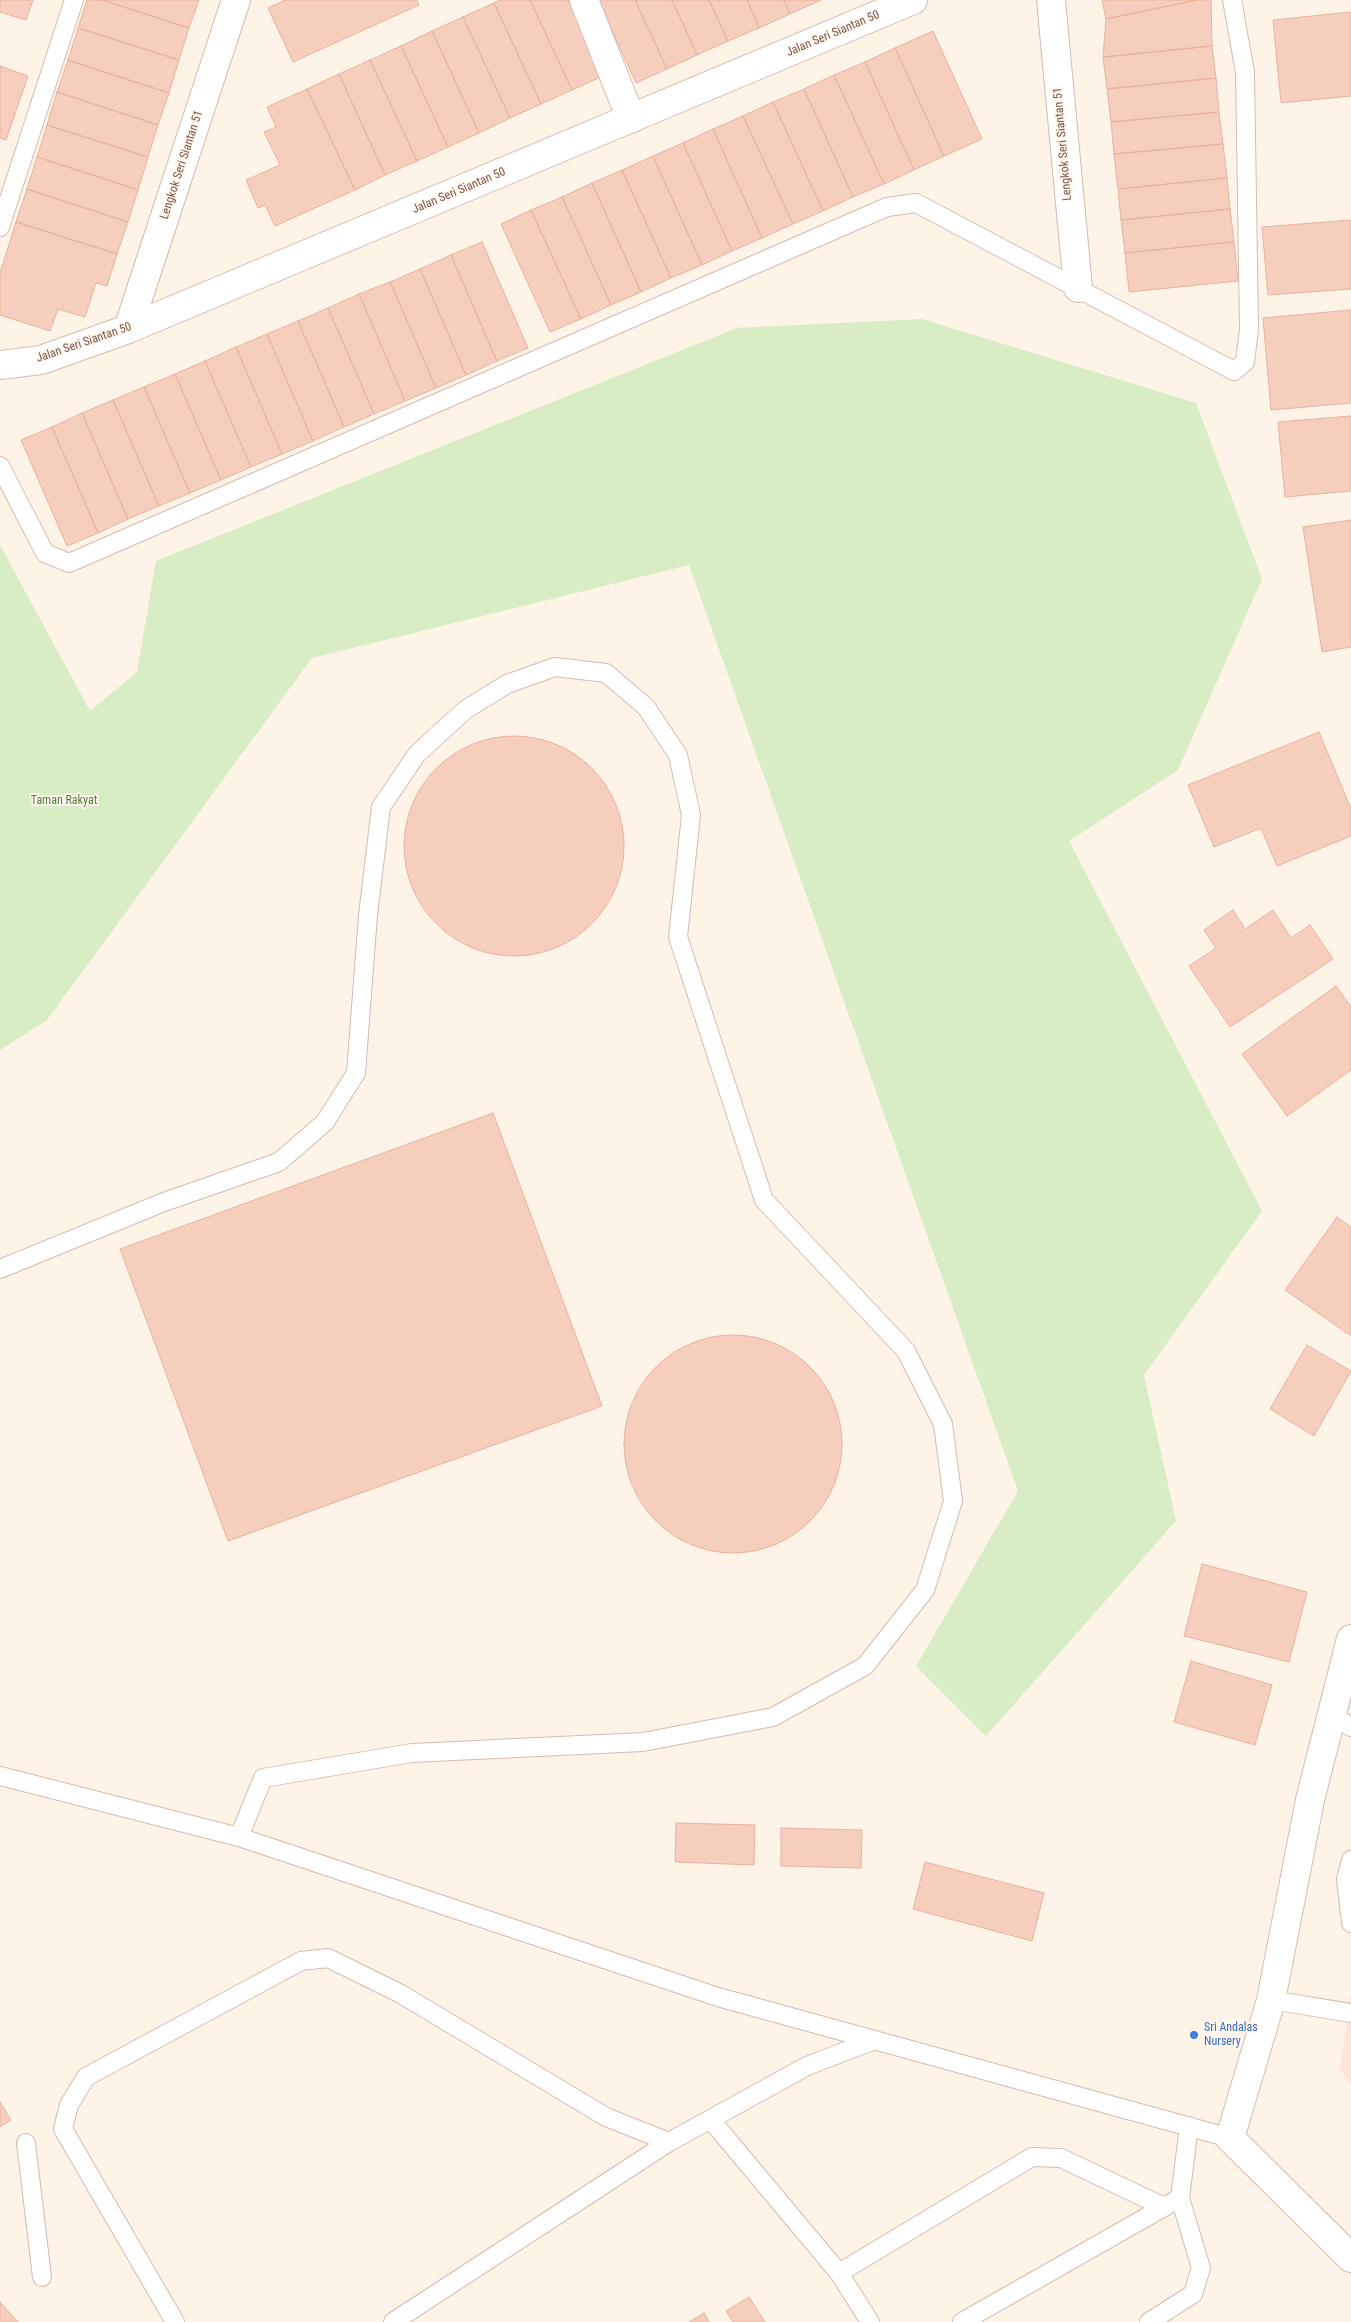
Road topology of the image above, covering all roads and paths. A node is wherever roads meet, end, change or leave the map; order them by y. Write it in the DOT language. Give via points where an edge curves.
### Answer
graph roads {
  1 [pos="74,0"];
  2 [pos="236,0"];
  3 [pos="584,0"];
  4 [pos="913,0"];
  5 [pos="1050,0"];
  6 [pos="1232,0"];
  7 [pos="631,119"];
  8 [pos="0,227"];
  9 [pos="1078,288"];
  10 [pos="128,329"];
  11 [pos="0,365"];
  12 [pos="0,466"];
  13 [pos="0,1269"];
  14 [pos="1351,1639"];
  15 [pos="1341,1721"];
  16 [pos="0,1776"];
  17 [pos="239,1837"];
  18 [pos="1351,1860"];
  19 [pos="1351,1923"];
  20 [pos="1271,2000"];
  21 [pos="1351,2013"];
  22 [pos="875,2040"];
  23 [pos="711,2120"];
  24 [pos="1189,2126"];
  25 [pos="1230,2138"];
  26 [pos="669,2142"];
  27 [pos="26,2143"];
  28 [pos="1180,2198"];
  29 [pos="1164,2207"];
  30 [pos="1351,2258"];
  31 [pos="839,2273"];
  32 [pos="42,2277"];
  33 [pos="175,2322"];
  34 [pos="393,2322"];
  35 [pos="870,2322"];
  36 [pos="962,2322"];
  37 [pos="1149,2322"];
  1 -- 8 [label="lane"];
  2 -- 10 [label="street, Lengkok Seri Siantan 51"];
  3 -- 7 [label="street"];
  4 -- 7 [label="street, Jalan Seri Siantan 50"];
  5 -- 9 [label="street, Lengkok Seri Siantan 51"];
  6 -- 9 [label="lane" via="1245,72 1249,329 1245,362 1234,371"];
  7 -- 10 [label="street, Jalan Seri Siantan 50"];
  9 -- 12 [label="lane" via="916,202 887,206 69,563 45,553"];
  10 -- 11 [label="street, Jalan Seri Siantan 50" via="41,360"];
  13 -- 17 [label="lane" via="164,1202 279,1162 325,1122 356,1073 368,915 381,807 417,754 465,710 507,684 555,667 606,674 646,707 678,755 691,815 678,937 764,1200 906,1351 943,1424 952,1501 925,1590 866,1666 773,1717 643,1742 412,1753 263,1778"];
  14 -- 15 [label="street"];
  15 -- 20 [label="street" via="1310,1800"];
  16 -- 17 [label="lane"];
  17 -- 22 [label="lane" via="718,1996"];
  18 -- 19 [label="lane" via="1346,1879"];
  20 -- 21 [label="lane"];
  20 -- 25 [label="street"];
  22 -- 23 [label="lane" via="807,2066"];
  22 -- 24 [label="lane"];
  23 -- 26 [label="lane"];
  23 -- 31 [label="lane"];
  24 -- 25 [label="lane"];
  24 -- 28 [label="lane"];
  25 -- 30 [label="street"];
  26 -- 33 [label="lane" via="606,2117 401,1994 328,1958 301,1961 86,2077 70,2105 63,2129"];
  26 -- 34 [label="lane"];
  27 -- 32 [label="lane"];
  28 -- 29 [label="lane"];
  28 -- 37 [label="lane" via="1201,2268 1192,2294"];
  29 -- 31 [label="lane" via="1061,2158 1032,2157"];
  29 -- 36 [label="lane"];
  31 -- 35 [label="lane"];
}
